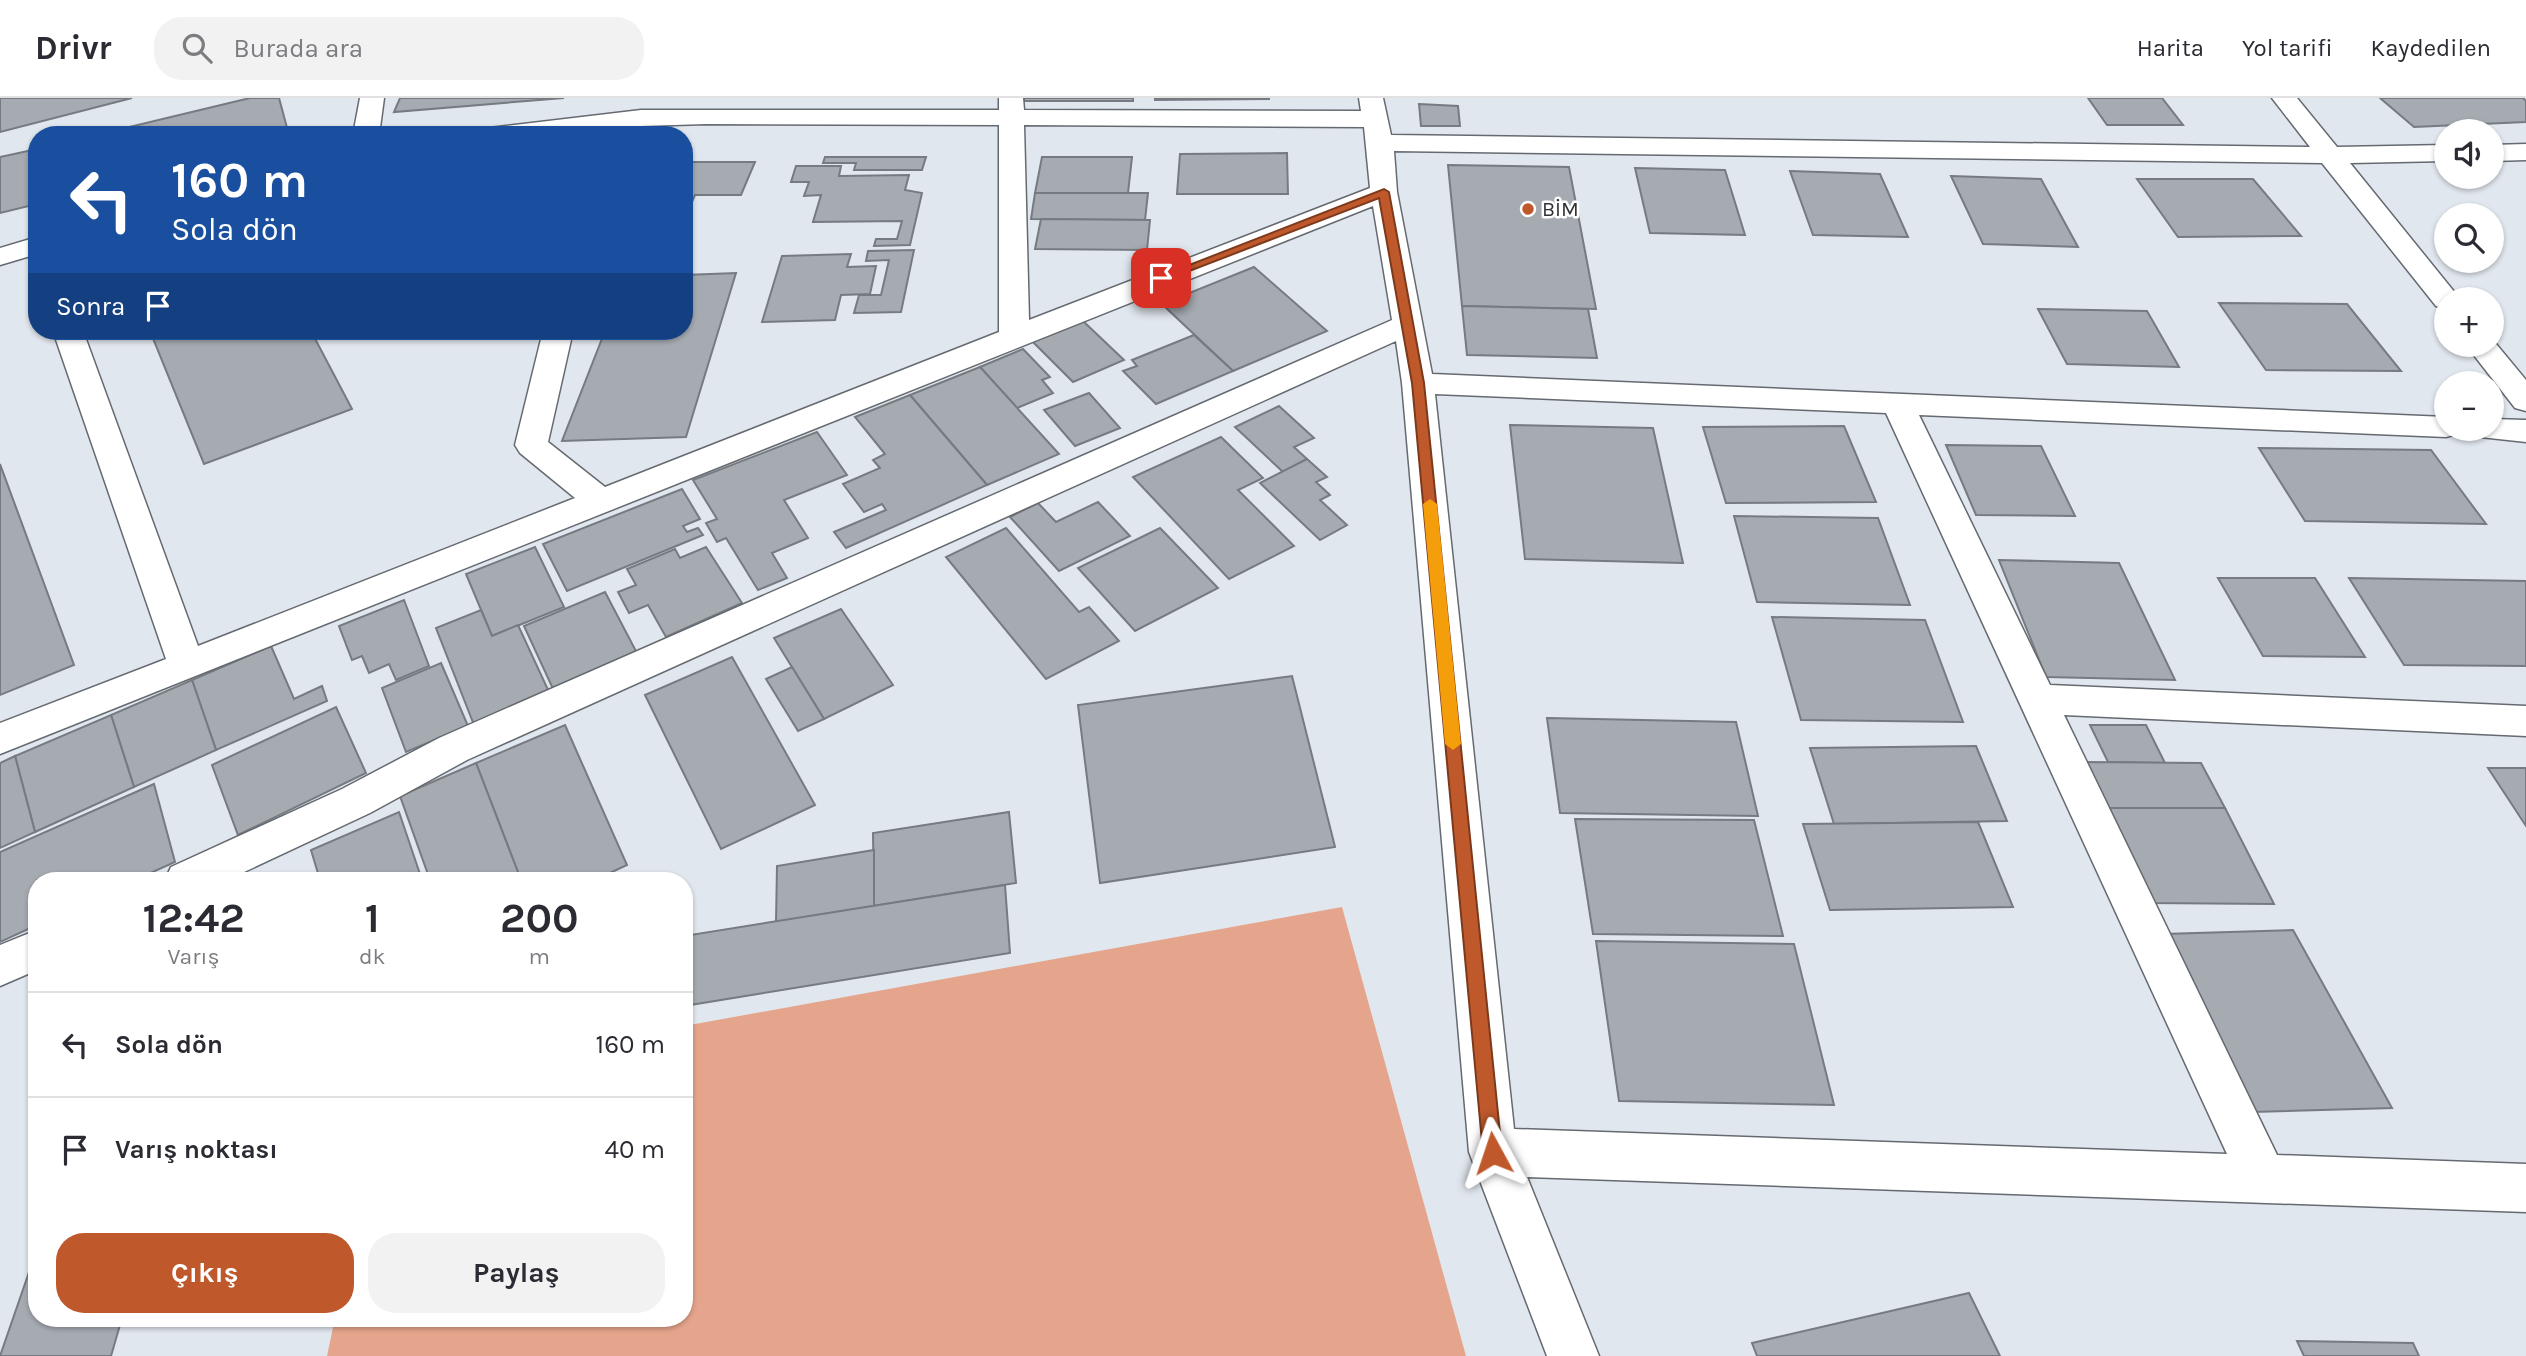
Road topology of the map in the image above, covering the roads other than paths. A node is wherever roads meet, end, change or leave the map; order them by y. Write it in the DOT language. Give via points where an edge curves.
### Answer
graph roads {
  1 [pos="372,98"];
  2 [pos="2284,98"];
  3 [pos="1010,108"];
  4 [pos="640,117"];
  5 [pos="1375,120"];
  6 [pos="367,126"];
  7 [pos="560,126"];
  8 [pos="2526,152"];
  9 [pos="2434,153"];
  10 [pos="2504,153"];
  11 [pos="2332,155"];
  12 [pos="1384,192"];
  13 [pos="28,248"];
  14 [pos="0,257"];
  15 [pos="2436,287"];
  16 [pos="1409,324"];
  17 [pos="1014,334"];
  18 [pos="71,340"];
  19 [pos="556,340"];
  20 [pos="2491,357"];
  21 [pos="1418,383"];
  22 [pos="2526,401"];
  23 [pos="1898,404"];
  24 [pos="2434,426"];
  25 [pos="2504,430"];
  26 [pos="2526,431"];
  27 [pos="602,502"];
  28 [pos="187,666"];
  29 [pos="2036,699"];
  30 [pos="2526,721"];
  31 [pos="0,739"];
  32 [pos="203,872"];
  33 [pos="28,953"];
  34 [pos="0,966"];
  35 [pos="1493,1153"];
  36 [pos="2263,1178"];
  37 [pos="2526,1188"];
  38 [pos="1573,1356"];
  1 -- 6 [label="street"];
  2 -- 11 [label="street"];
  3 -- 4 [label="street"];
  3 -- 5 [label="street"];
  3 -- 17 [label="street"];
  4 -- 7 [label="street"];
  5 -- 11 [label="street"];
  5 -- 12 [label="street"];
  8 -- 10 [label="street"];
  9 -- 11 [label="street"];
  11 -- 15 [label="street"];
  12 -- 16 [label="street"];
  12 -- 17 [label="street"];
  13 -- 14 [label="street"];
  16 -- 21 [label="street"];
  16 -- 32 [label="street" via="453,749 356,801"];
  17 -- 27 [label="street"];
  18 -- 28 [label="street"];
  19 -- 27 [label="street" via="531,445"];
  20 -- 22 [label="street"];
  21 -- 23 [label="street"];
  21 -- 35 [label="street"];
  23 -- 24 [label="street"];
  23 -- 29 [label="street"];
  25 -- 26 [label="street"];
  27 -- 28 [label="street"];
  28 -- 31 [label="street"];
  29 -- 30 [label="street"];
  29 -- 36 [label="street"];
  33 -- 34 [label="street"];
  35 -- 36 [label="street"];
  35 -- 38 [label="street"];
  36 -- 37 [label="street"];
}
